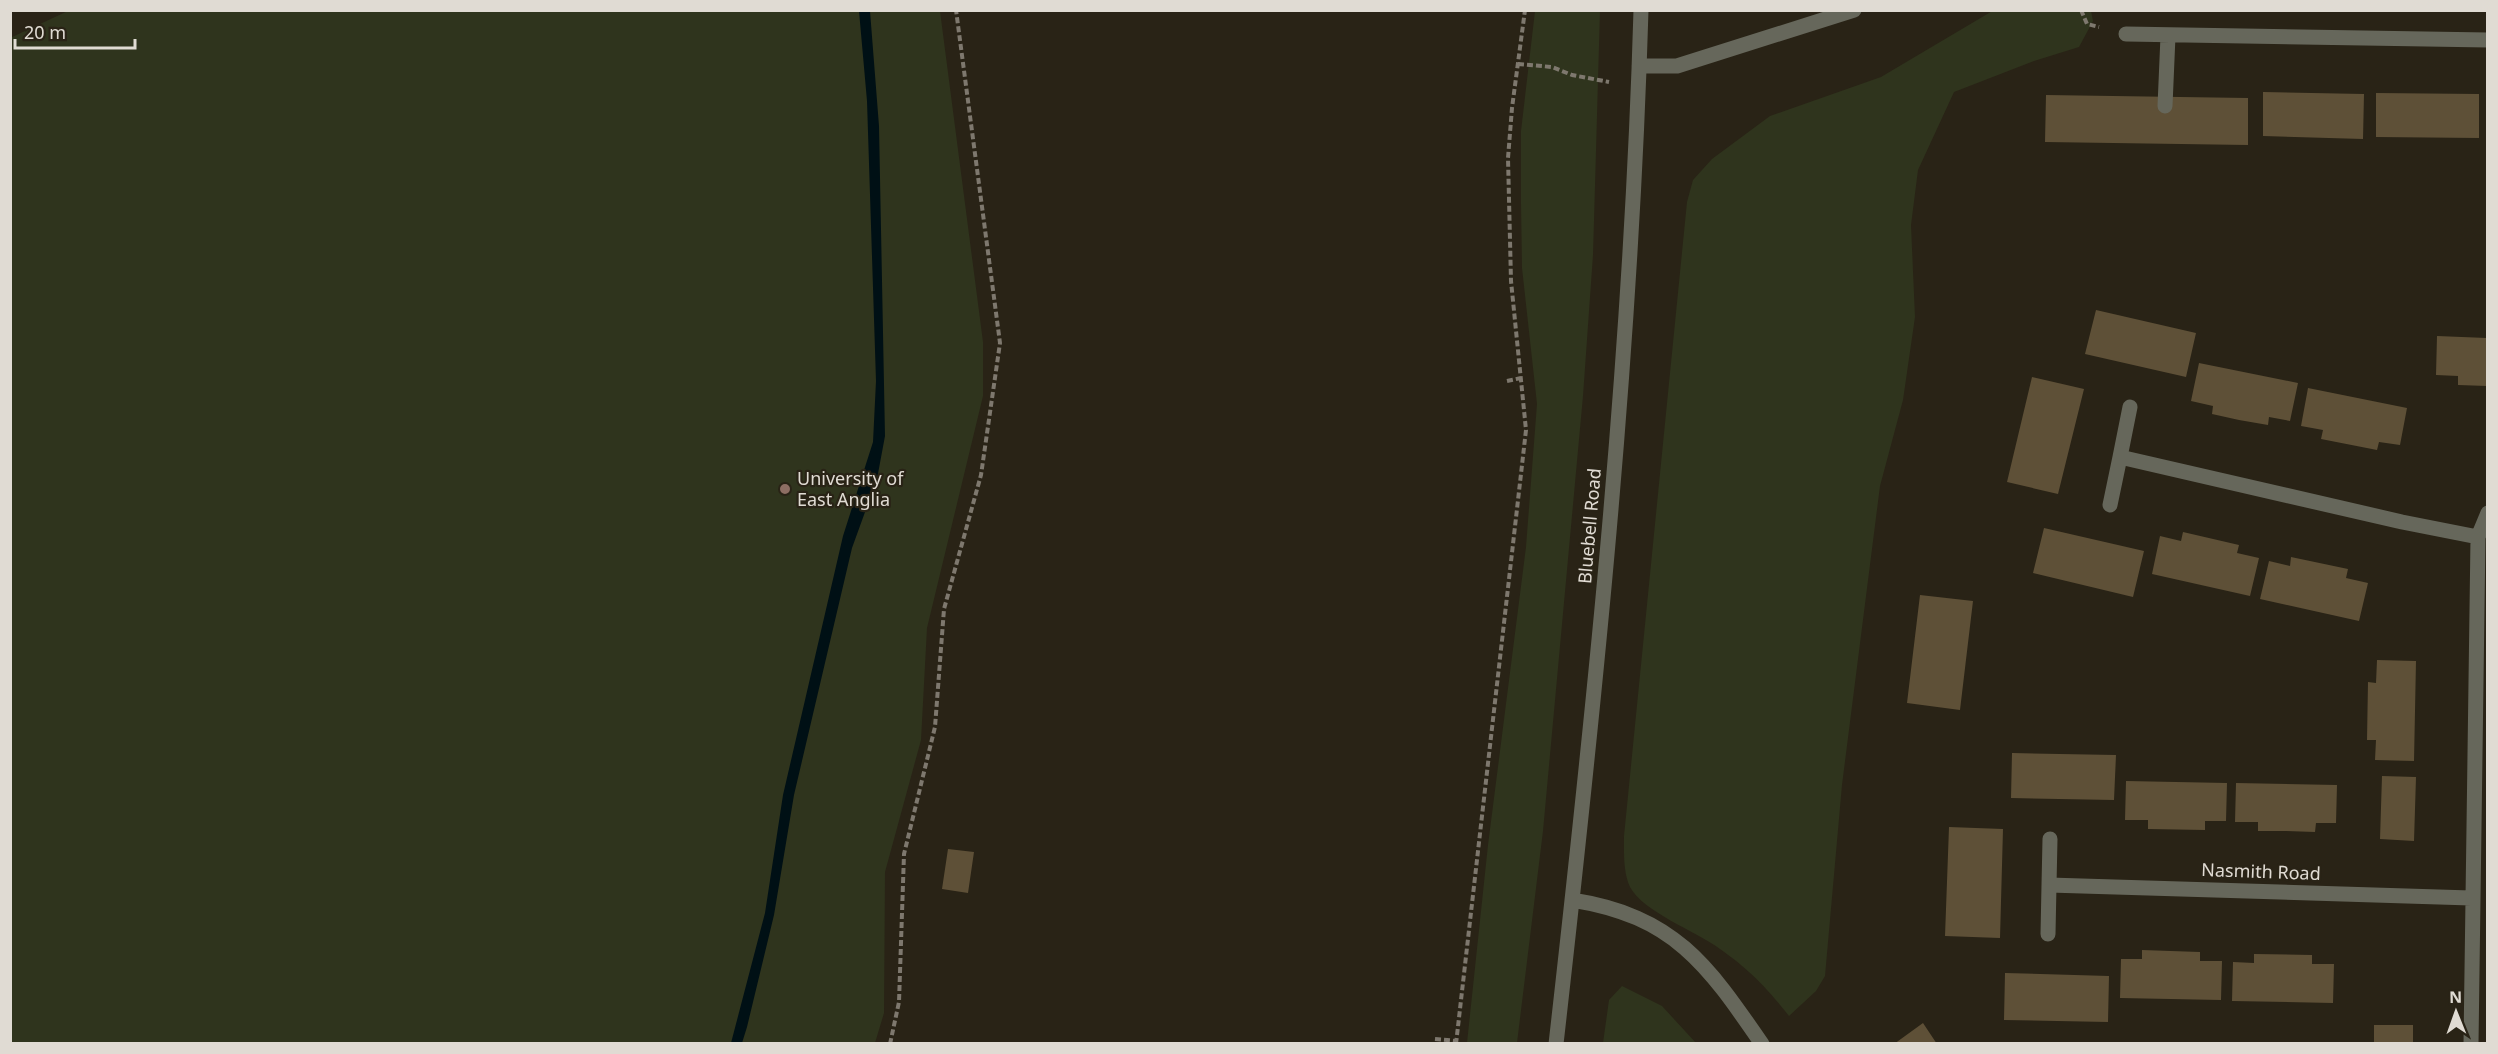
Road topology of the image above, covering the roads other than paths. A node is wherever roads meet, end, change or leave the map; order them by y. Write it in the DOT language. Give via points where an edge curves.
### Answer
graph roads {
  1 [pos="1641,10"];
  2 [pos="1854,10"];
  3 [pos="2126,34"];
  4 [pos="2168,36"];
  5 [pos="2487,40"];
  6 [pos="1639,66"];
  7 [pos="2165,106"];
  8 [pos="2130,407"];
  9 [pos="2120,457"];
  10 [pos="2110,505"];
  11 [pos="2487,513"];
  12 [pos="2478,537"];
  13 [pos="2050,839"];
  14 [pos="2049,885"];
  15 [pos="2471,898"];
  16 [pos="1572,900"];
  17 [pos="2048,934"];
  18 [pos="1556,1044"];
  19 [pos="1762,1044"];
  20 [pos="2471,1044"];
  1 -- 6 [label="street, Bluebell Road"];
  2 -- 6 [label="street" via="1677,66"];
  3 -- 4 [label="street"];
  4 -- 5 [label="street"];
  4 -- 7 [label="street"];
  6 -- 16 [label="street, Bluebell Road" via="1631,264 1618,442"];
  8 -- 9 [label="street"];
  9 -- 10 [label="street"];
  9 -- 12 [label="street"];
  11 -- 12 [label="street"];
  12 -- 15 [label="street"];
  13 -- 14 [label="street"];
  14 -- 15 [label="street, Nasmith Road"];
  14 -- 17 [label="street"];
  15 -- 20 [label="street"];
  16 -- 18 [label="street, Bluebell Road"];
  16 -- 19 [label="street" via="1606,906 1663,930 1700,960"];
}
